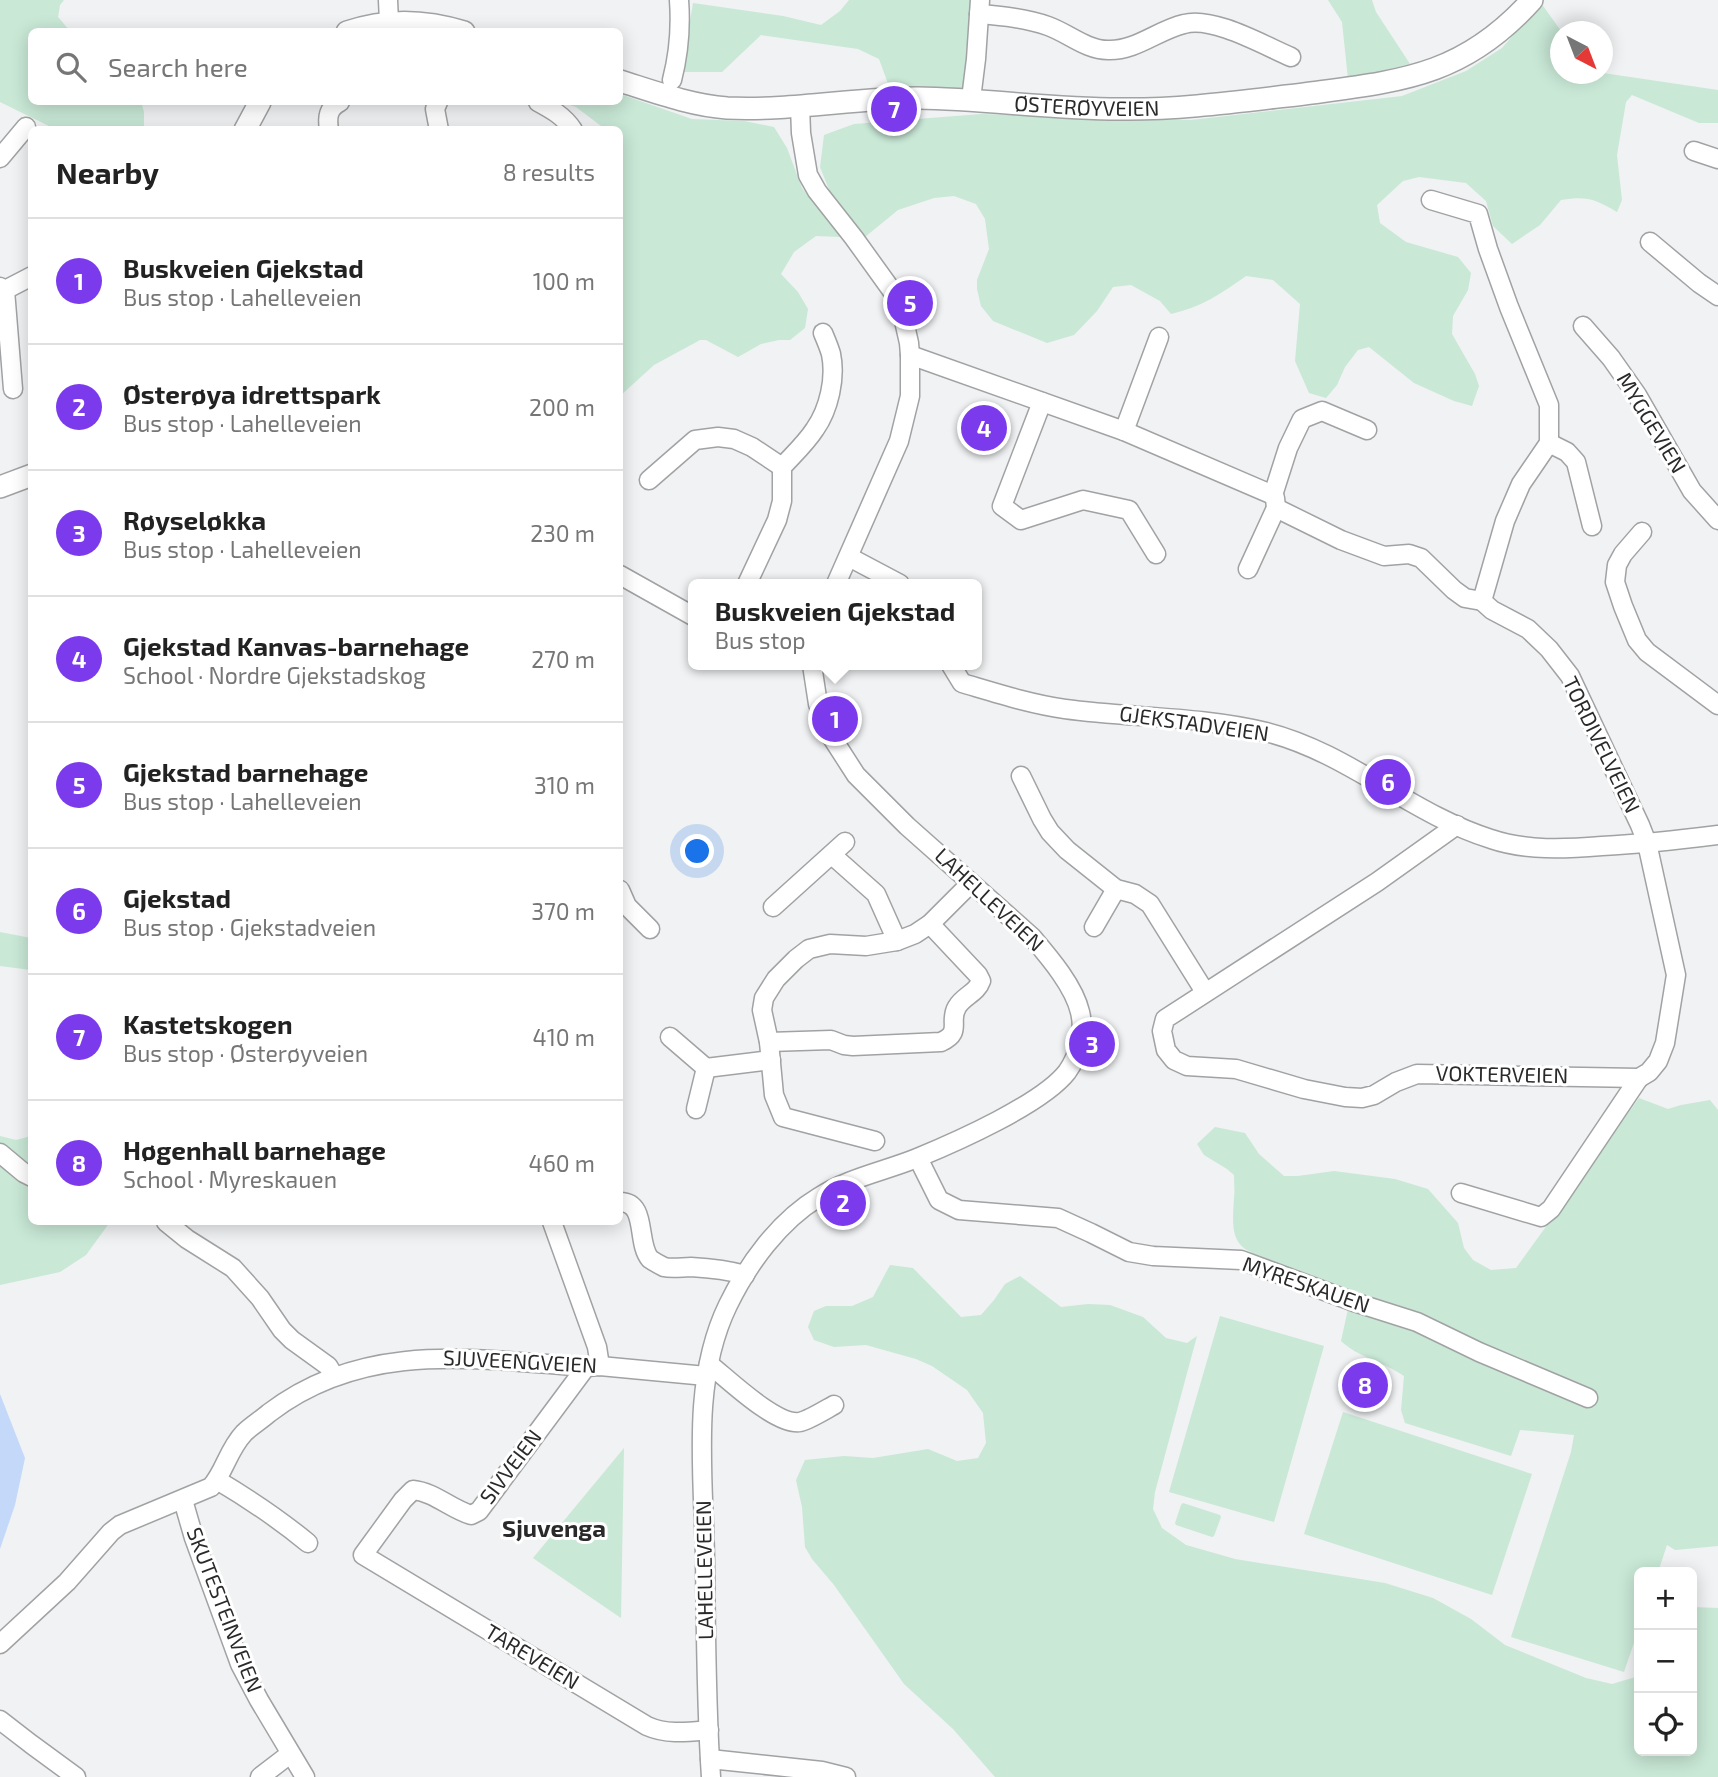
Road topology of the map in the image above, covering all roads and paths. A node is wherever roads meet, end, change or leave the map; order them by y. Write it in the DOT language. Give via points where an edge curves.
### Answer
graph roads {
  1 [pos="388,0"];
  2 [pos="679,0"];
  3 [pos="1532,0"];
  4 [pos="979,7"];
  5 [pos="390,22"];
  6 [pos="358,28"];
  7 [pos="454,28"];
  8 [pos="1291,57"];
  9 [pos="672,80"];
  10 [pos="623,82"];
  11 [pos="971,99"];
  12 [pos="258,105"];
  13 [pos="335,105"];
  14 [pos="437,105"];
  15 [pos="544,105"];
  16 [pos="800,106"];
  17 [pos="247,126"];
  18 [pos="328,126"];
  19 [pos="438,126"];
  20 [pos="570,126"];
  21 [pos="26,127"];
  22 [pos="1695,151"];
  23 [pos="0,158"];
  24 [pos="1718,159"];
  25 [pos="1431,200"];
  26 [pos="1650,242"];
  27 [pos="28,278"];
  28 [pos="3,289"];
  29 [pos="1718,296"];
  30 [pos="1583,326"];
  31 [pos="823,333"];
  32 [pos="1159,337"];
  33 [pos="910,355"];
  34 [pos="13,389"];
  35 [pos="1042,402"];
  36 [pos="1367,430"];
  37 [pos="1124,431"];
  38 [pos="1549,443"];
  39 [pos="782,467"];
  40 [pos="28,476"];
  41 [pos="649,480"];
  42 [pos="0,487"];
  43 [pos="1275,501"];
  44 [pos="1718,520"];
  45 [pos="1592,526"];
  46 [pos="1642,532"];
  47 [pos="1156,554"];
  48 [pos="849,557"];
  49 [pos="1248,569"];
  50 [pos="623,579"];
  51 [pos="749,579"];
  52 [pos="838,579"];
  53 [pos="891,579"];
  54 [pos="1482,601"];
  55 [pos="688,613"];
  56 [pos="813,670"];
  57 [pos="954,670"];
  58 [pos="1718,705"];
  59 [pos="1021,776"];
  60 [pos="1457,825"];
  61 [pos="1718,835"];
  62 [pos="1647,843"];
  63 [pos="971,883"];
  64 [pos="1116,889"];
  65 [pos="623,897"];
  66 [pos="773,907"];
  67 [pos="930,924"];
  68 [pos="1094,927"];
  69 [pos="650,929"];
  70 [pos="897,941"];
  71 [pos="1205,992"];
  72 [pos="670,1037"];
  73 [pos="770,1051"];
  74 [pos="706,1068"];
  75 [pos="1639,1078"];
  76 [pos="696,1109"];
  77 [pos="875,1142"];
  78 [pos="0,1153"];
  79 [pos="918,1158"];
  80 [pos="28,1175"];
  81 [pos="1461,1193"];
  82 [pos="623,1203"];
  83 [pos="170,1225"];
  84 [pos="553,1225"];
  85 [pos="745,1275"];
  86 [pos="593,1366"];
  87 [pos="708,1370"];
  88 [pos="334,1376"];
  89 [pos="1588,1398"];
  90 [pos="834,1405"];
  91 [pos="217,1480"];
  92 [pos="183,1500"];
  93 [pos="308,1543"];
  94 [pos="363,1555"];
  95 [pos="0,1644"];
  96 [pos="0,1720"];
  97 [pos="709,1730"];
  98 [pos="290,1754"];
  99 [pos="710,1768"];
  100 [pos="76,1777"];
  101 [pos="260,1777"];
  102 [pos="304,1777"];
  103 [pos="846,1777"];
  1 -- 5 [label="street"];
  2 -- 9 [label="street"];
  3 -- 11 [label="main road, ØSTERØYVEIEN" via="1496,35 1464,56 1427,73 1384,83 1160,108 1079,108"];
  4 -- 8 [label="street" via="1048,26 1106,50 1130,47 1184,24 1201,22"];
  4 -- 11 [label="street"];
  5 -- 6 [label="main road"];
  5 -- 7 [label="main road"];
  10 -- 16 [label="main road, ØSTERØYVEIEN" via="716,106"];
  11 -- 16 [label="main road, ØSTERØYVEIEN" via="880,99"];
  12 -- 17 [label="main road"];
  13 -- 18 [label="street" via="327,117"];
  14 -- 19 [label="street"];
  15 -- 20 [label="street"];
  16 -- 33 [label="street" via="808,175 895,295"];
  21 -- 23 [label="street"];
  22 -- 24 [label="street"];
  25 -- 38 [label="street" via="1478,214 1549,405"];
  26 -- 29 [label="street"];
  27 -- 28 [label="street"];
  28 -- 34 [label="street"];
  30 -- 44 [label="street, MYGGEVIEN" via="1637,395 1692,491"];
  31 -- 39 [label="street" via="833,369 826,405 816,429"];
  32 -- 37 [label="street"];
  33 -- 35 [label="street, TORDIVELVEIEN"];
  33 -- 48 [label="street" via="910,396 899,442"];
  35 -- 37 [label="street, TORDIVELVEIEN"];
  35 -- 47 [label="street" via="1002,506 1021,520 1083,500 1129,510"];
  36 -- 43 [label="street" via="1322,411 1302,419 1288,448"];
  37 -- 43 [label="street, TORDIVELVEIEN"];
  38 -- 45 [label="street" via="1576,462"];
  38 -- 54 [label="street" via="1521,484 1505,521"];
  39 -- 41 [label="street" via="752,447 718,437 695,440"];
  39 -- 51 [label="street" via="777,520"];
  40 -- 42 [label="main road"];
  43 -- 49 [label="street"];
  43 -- 54 [label="street, TORDIVELVEIEN" via="1341,540 1384,556 1422,558 1465,598"];
  46 -- 58 [label="street" via="1617,565 1615,582 1637,640"];
  48 -- 52 [label="street"];
  48 -- 53 [label="street"];
  50 -- 55 [label="street"];
  54 -- 62 [label="street, TORDIVELVEIEN" via="1528,629 1570,676"];
  56 -- 63 [label="street, LAHELLEVEIEN" via="829,733 856,775"];
  57 -- 60 [label="street, GJEKSTADVEIEN" via="962,683 1065,709 1268,732 1359,772"];
  59 -- 64 [label="street" via="1050,832"];
  60 -- 62 [label="street, GJEKSTADVEIEN" via="1521,846"];
  60 -- 71 [label="street, VOKTERVEIEN"];
  61 -- 62 [label="street, GJEKSTADVEIEN"];
  62 -- 75 [label="street" via="1676,975 1665,1043 1658,1061"];
  63 -- 67 [label="street"];
  63 -- 79 [label="street, LAHELLEVEIEN" via="1032,937 1061,974 1080,1009 1080,1043 1066,1073 1038,1097"];
  64 -- 68 [label="street"];
  64 -- 71 [label="street" via="1150,904"];
  65 -- 69 [label="street"];
  66 -- 70 [label="street" via="839,848 876,894"];
  67 -- 70 [label="street"];
  67 -- 73 [label="street" via="981,981 958,1004 950,1038 853,1046 831,1040"];
  70 -- 73 [label="street" via="866,946 830,944 809,949 796,959 764,998"];
  71 -- 75 [label="street, VOKTERVEIEN" via="1165,1019 1162,1031 1166,1050 1187,1066 1236,1069 1304,1089 1362,1098 1418,1074"];
  72 -- 74 [label="street"];
  73 -- 74 [label="street"];
  73 -- 77 [label="street" via="774,1095 783,1117"];
  74 -- 76 [label="street"];
  75 -- 81 [label="street" via="1551,1209 1541,1217"];
  78 -- 80 [label="street"];
  79 -- 85 [label="street, LAHELLEVEIEN" via="820,1196 782,1227"];
  79 -- 89 [label="street, MYRESKAUEN" via="939,1200 959,1210 1058,1218 1129,1252 1241,1260 1417,1322"];
  82 -- 85 [label="street" via="637,1212 651,1260 664,1267"];
  83 -- 88 [label="street" via="233,1268 282,1330"];
  84 -- 86 [label="street" via="597,1347"];
  85 -- 87 [label="street, LAHELLEVEIEN" via="726,1309"];
  86 -- 87 [label="street, SJUVEENGVEIEN"];
  86 -- 88 [label="street, SJUVEENGVEIEN" via="430,1358"];
  86 -- 94 [label="street, SIVVEIEN" via="479,1511 471,1515 461,1512 413,1490"];
  87 -- 90 [label="street" via="785,1419 799,1422"];
  87 -- 97 [label="street, LAHELLEVEIEN" via="702,1444"];
  88 -- 91 [label="street, SJUVEENGVEIEN" via="281,1404 245,1432"];
  91 -- 92 [label="street"];
  91 -- 93 [label="street"];
  92 -- 95 [label="street" via="111,1532"];
  92 -- 98 [label="street, SKUTESTEINVEIEN" via="240,1664"];
  94 -- 97 [label="street, TAREVEIEN" via="647,1726 659,1731"];
  96 -- 100 [label="street"];
  97 -- 99 [label="street, LAHELLEVEIEN"];
  98 -- 101 [label="street"];
  98 -- 102 [label="street, SKUTESTEINVEIEN"];
  99 -- 103 [label="street" via="725,1759"];
}
